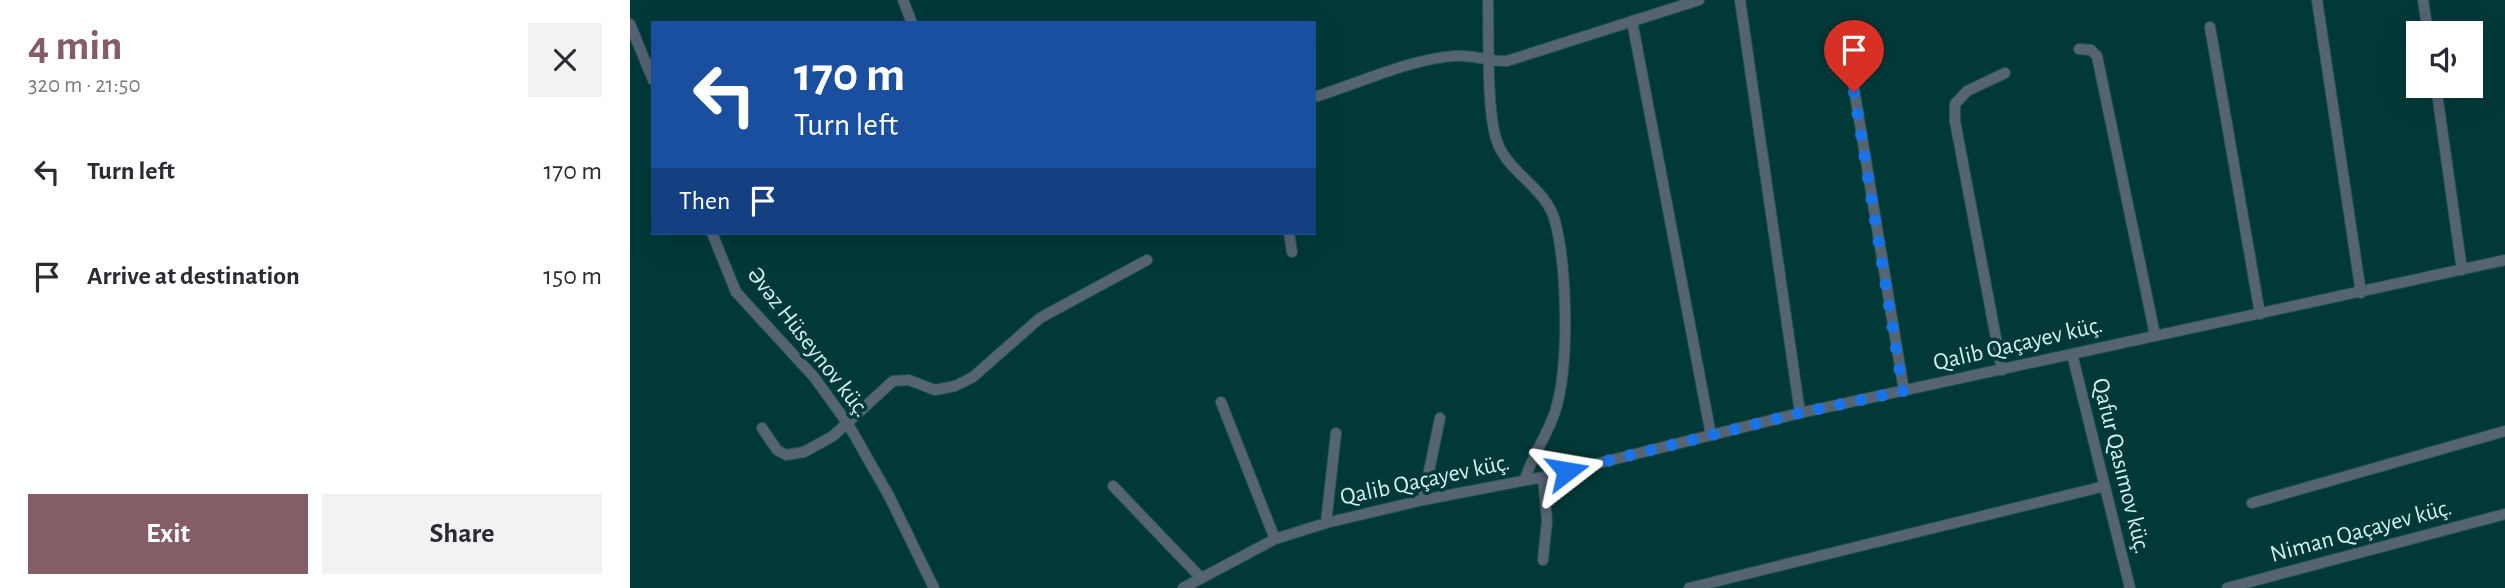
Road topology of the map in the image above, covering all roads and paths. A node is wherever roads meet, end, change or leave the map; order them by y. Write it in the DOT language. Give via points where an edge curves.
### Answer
graph roads {
  1 [pos="903,0"];
  2 [pos="1488,0"];
  3 [pos="1699,0"];
  4 [pos="1740,0"];
  5 [pos="2317,0"];
  6 [pos="2423,0"];
  7 [pos="911,21"];
  8 [pos="1632,21"];
  9 [pos="2426,21"];
  10 [pos="630,24"];
  11 [pos="2210,27"];
  12 [pos="2079,49"];
  13 [pos="1490,62"];
  14 [pos="1850,64"];
  15 [pos="2005,73"];
  16 [pos="651,75"];
  17 [pos="1316,96"];
  18 [pos="2438,98"];
  19 [pos="713,235"];
  20 [pos="1289,235"];
  21 [pos="1292,252"];
  22 [pos="1147,260"];
  23 [pos="2505,260"];
  24 [pos="2462,270"];
  25 [pos="2361,293"];
  26 [pos="2260,314"];
  27 [pos="2155,335"];
  28 [pos="2072,354"];
  29 [pos="2002,370"];
  30 [pos="1903,391"];
  31 [pos="1221,402"];
  32 [pos="1800,413"];
  33 [pos="1440,418"];
  34 [pos="848,424"];
  35 [pos="762,428"];
  36 [pos="2505,431"];
  37 [pos="1336,433"];
  38 [pos="1711,435"];
  39 [pos="1543,477"];
  40 [pos="1525,480"];
  41 [pos="1113,486"];
  42 [pos="2105,486"];
  43 [pos="1423,500"];
  44 [pos="2252,503"];
  45 [pos="2505,514"];
  46 [pos="1325,523"];
  47 [pos="1275,539"];
  48 [pos="1543,561"];
  49 [pos="1201,578"];
  50 [pos="934,588"];
  51 [pos="1183,588"];
  52 [pos="1689,588"];
  53 [pos="2130,588"];
  54 [pos="2227,588"];
  1 -- 7 [label="street"];
  2 -- 13 [label="street"];
  3 -- 8 [label="street"];
  4 -- 32 [label="street"];
  5 -- 25 [label="street"];
  6 -- 9 [label="street"];
  8 -- 13 [label="street" via="1507,61"];
  8 -- 38 [label="street"];
  10 -- 16 [label="street"];
  11 -- 26 [label="street"];
  12 -- 27 [label="street" via="2097,56"];
  13 -- 17 [label="street" via="1455,55"];
  13 -- 40 [label="street" via="1498,145 1555,220 1563,288 1564,357 1556,409"];
  14 -- 30 [label="street"];
  15 -- 29 [label="street" via="1967,91 1955,104"];
  18 -- 24 [label="street"];
  19 -- 34 [label="street, Əvəz Hüseynov küç." via="736,292 814,377"];
  20 -- 21 [label="street"];
  22 -- 34 [label="street" via="1040,318 973,377 935,390 909,380 893,381"];
  23 -- 24 [label="street, Qalib Qaçayev küç."];
  24 -- 25 [label="street, Qalib Qaçayev küç."];
  25 -- 26 [label="street, Qalib Qaçayev küç."];
  26 -- 27 [label="street, Qalib Qaçayev küç."];
  27 -- 28 [label="street, Qalib Qaçayev küç."];
  28 -- 29 [label="street, Qalib Qaçayev küç."];
  28 -- 42 [label="street, Qafur Qasımov küç."];
  29 -- 30 [label="street, Qalib Qaçayev küç."];
  30 -- 32 [label="street, Qalib Qaçayev küç."];
  31 -- 47 [label="street"];
  32 -- 38 [label="street, Qalib Qaçayev küç."];
  33 -- 43 [label="street"];
  34 -- 35 [label="street" via="804,452 786,456"];
  34 -- 50 [label="street, Əvəz Hüseynov küç."];
  36 -- 44 [label="street"];
  37 -- 46 [label="street"];
  38 -- 39 [label="street, Qalib Qaçayev küç."];
  39 -- 40 [label="street, Qalib Qaçayev küç."];
  39 -- 48 [label="street" via="1547,521"];
  40 -- 43 [label="street, Qalib Qaçayev küç."];
  41 -- 49 [label="street"];
  42 -- 52 [label="street"];
  42 -- 53 [label="street, Qafur Qasımov küç."];
  43 -- 46 [label="street, Qalib Qaçayev küç."];
  45 -- 54 [label="street, Niman Qaçayev küç."];
  46 -- 47 [label="street, Qalib Qaçayev küç."];
  47 -- 49 [label="street, Qalib Qaçayev küç."];
  49 -- 51 [label="street, Qalib Qaçayev küç."];
}
